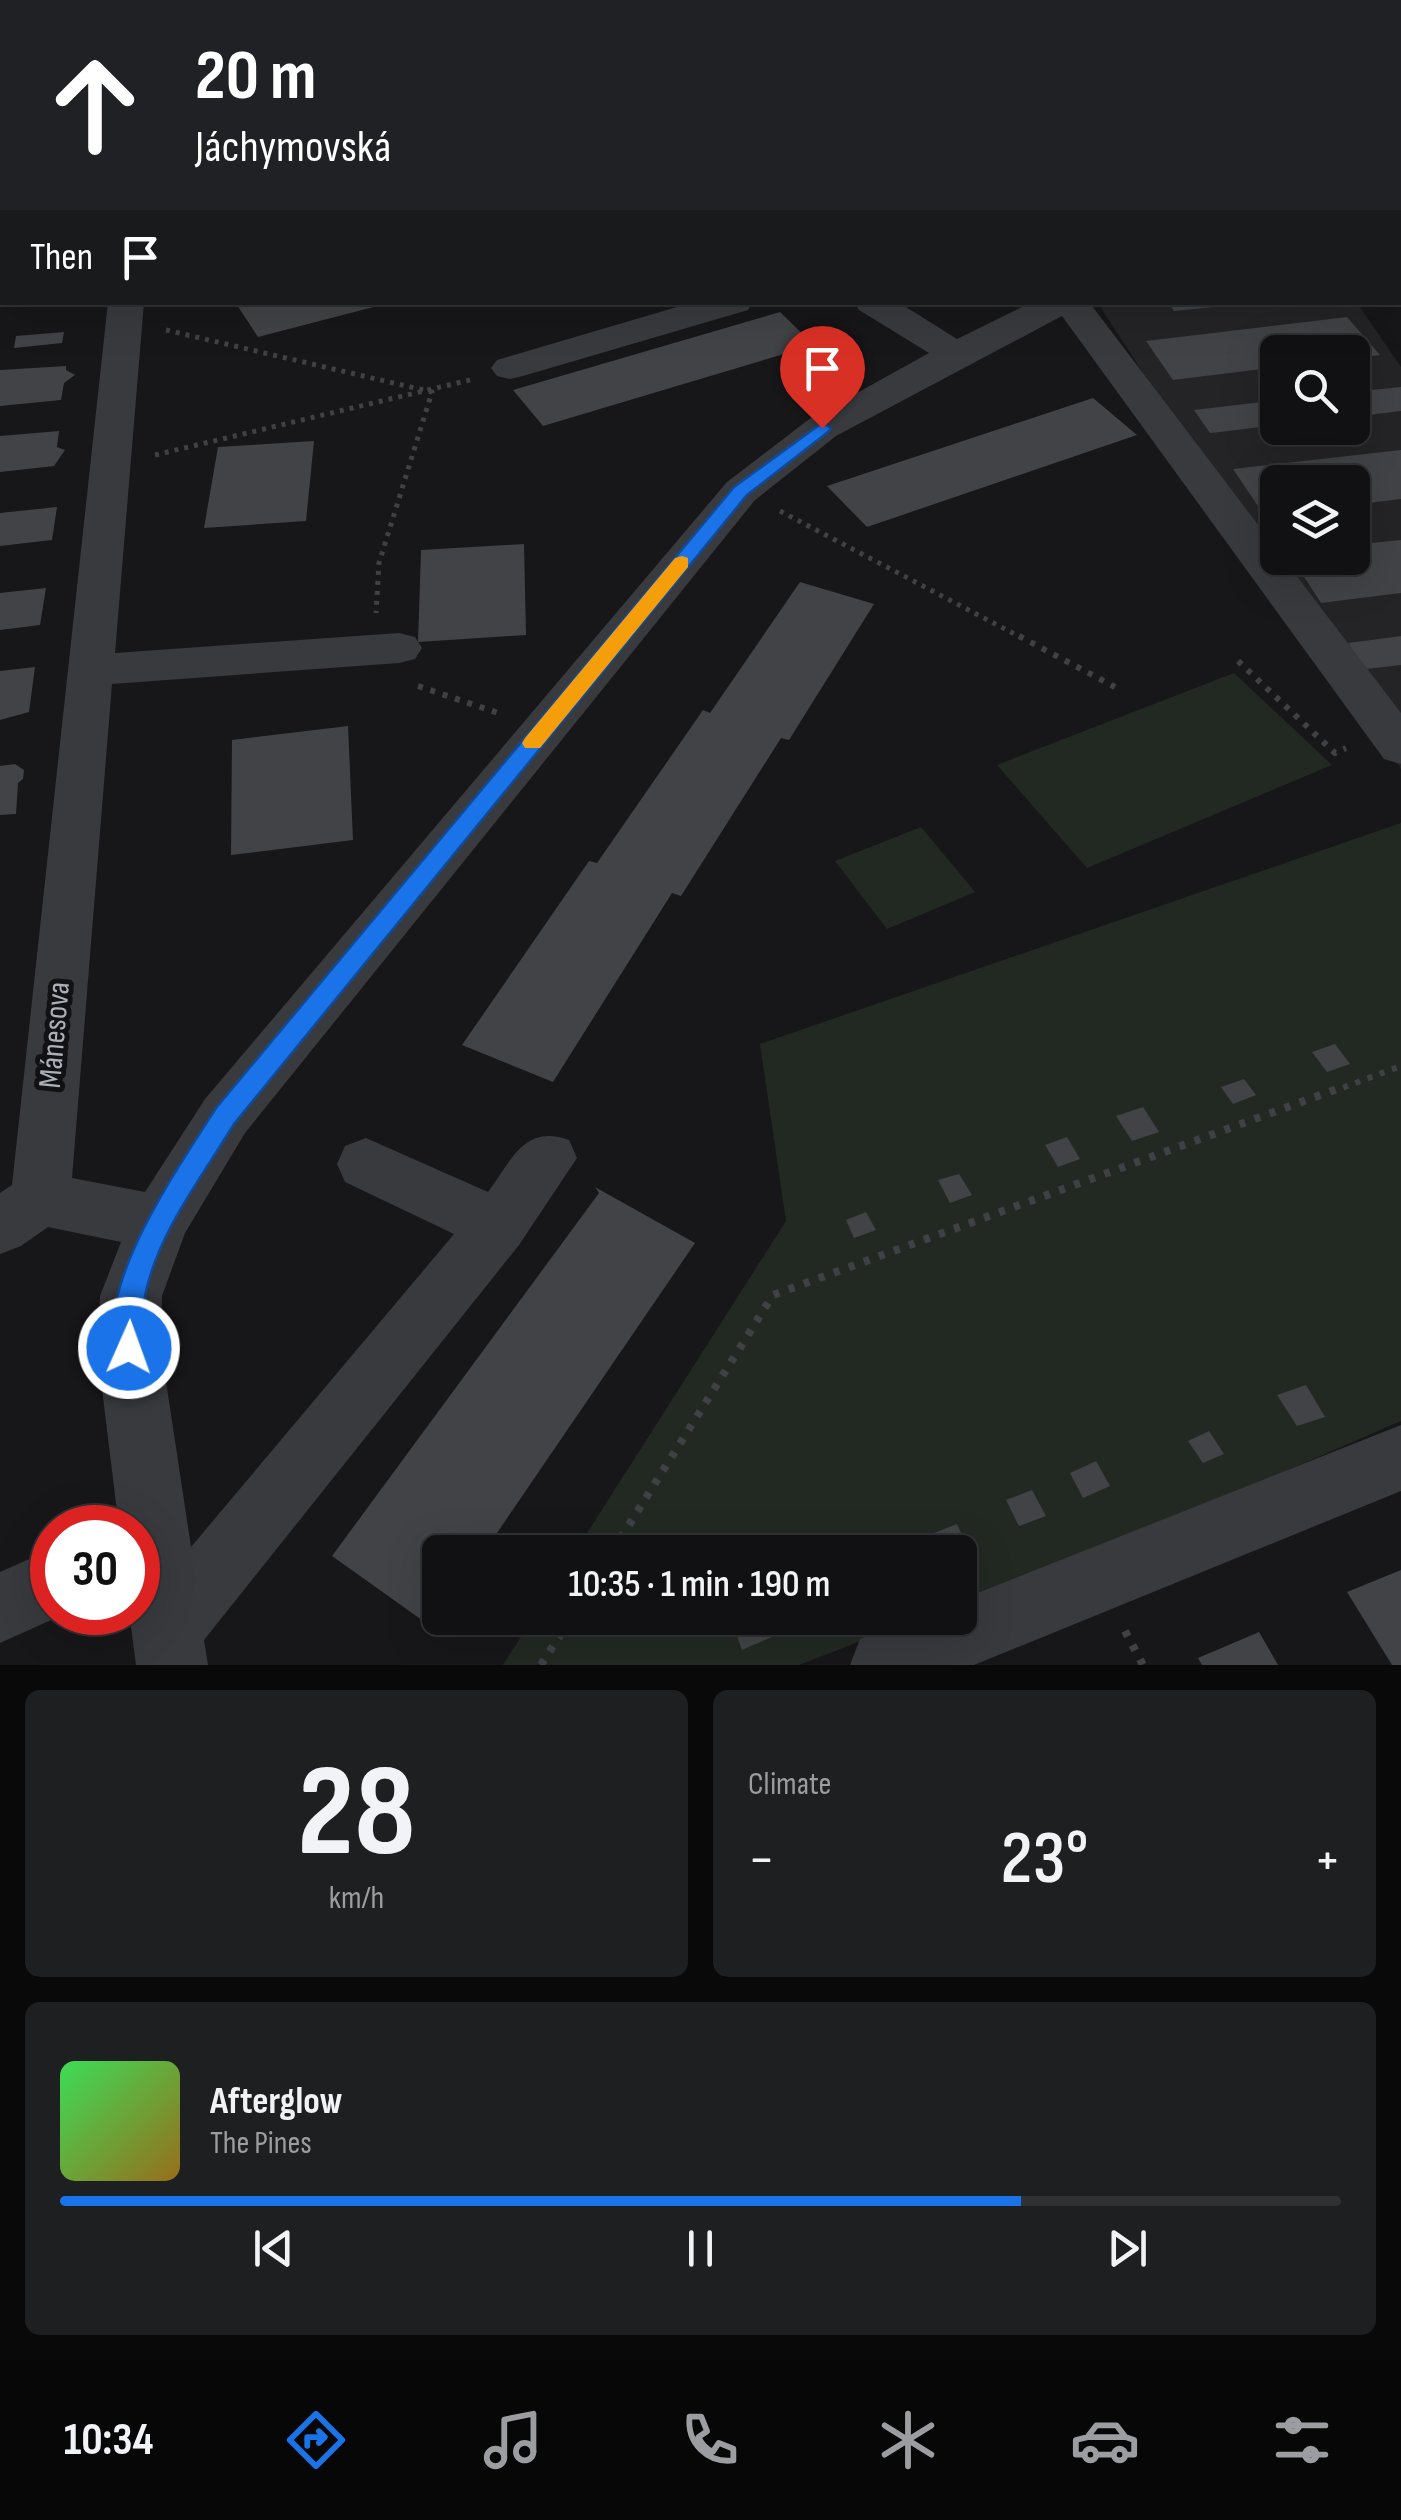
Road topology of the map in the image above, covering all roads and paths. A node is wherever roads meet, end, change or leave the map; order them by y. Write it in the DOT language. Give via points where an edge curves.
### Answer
graph roads {
  1 [pos="725,305"];
  2 [pos="877,305"];
  3 [pos="1055,305"];
  4 [pos="1072,305"];
  5 [pos="129,308"];
  6 [pos="956,354"];
  7 [pos="510,368"];
  8 [pos="432,392"];
  9 [pos="110,465"];
  10 [pos="741,491"];
  11 [pos="389,648"];
  12 [pos="1238,661"];
  13 [pos="88,670"];
  14 [pos="1115,687"];
  15 [pos="544,729"];
  16 [pos="1395,738"];
  17 [pos="1401,1066"];
  18 [pos="548,1158"];
  19 [pos="366,1164"];
  20 [pos="20,1213"];
  21 [pos="159,1222"];
  22 [pos="498,1226"];
  23 [pos="1401,1458"];
  24 [pos="142,1505"];
  25 [pos="623,1535"];
  26 [pos="30,1594"];
  27 [pos="160,1602"];
  28 [pos="0,1608"];
  29 [pos="561,1635"];
  30 [pos="171,1646"];
  31 [pos="542,1665"];
  32 [pos="886,1665"];
  1 -- 7 [label="street"];
  2 -- 6 [label="street"];
  3 -- 6 [label="street"];
  4 -- 16 [label="street"];
  5 -- 8 [label="path"];
  5 -- 9 [label="street, Mánesova"];
  6 -- 10 [label="street" via="822,428"];
  7 -- 8 [label="path"];
  8 -- 9 [label="path"];
  8 -- 11 [label="path" via="379,563"];
  9 -- 13 [label="street, Mánesova"];
  10 -- 14 [label="path"];
  10 -- 15 [label="street"];
  11 -- 13 [label="street"];
  11 -- 15 [label="path" via="392,667 406,682"];
  12 -- 16 [label="path" via="1336,753"];
  13 -- 20 [label="street, Mánesova"];
  15 -- 21 [label="street" via="225,1116"];
  17 -- 25 [label="path" via="774,1295"];
  18 -- 22 [label="street"];
  19 -- 22 [label="street"];
  20 -- 21 [label="street, Mánesova"];
  21 -- 24 [label="street" via="131,1296"];
  22 -- 30 [label="street"];
  23 -- 32 [label="street"];
  26 -- 28 [label="street"];
  27 -- 30 [label="street"];
  29 -- 31 [label="path"];
}
